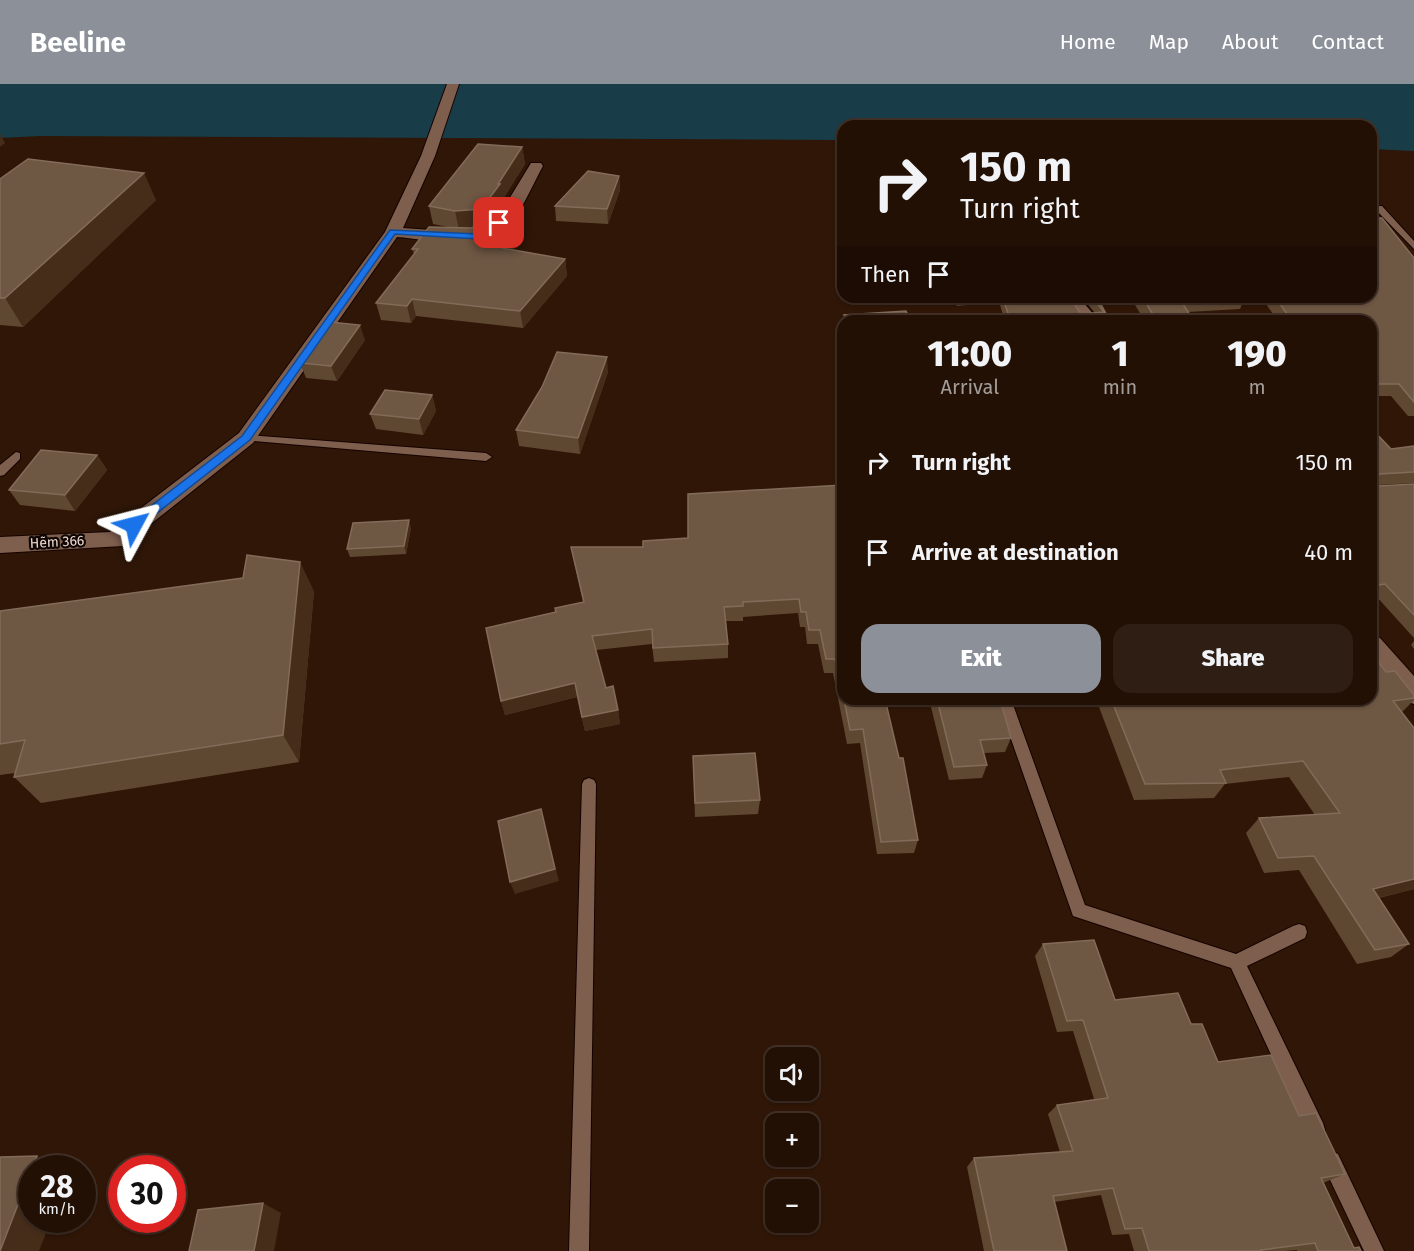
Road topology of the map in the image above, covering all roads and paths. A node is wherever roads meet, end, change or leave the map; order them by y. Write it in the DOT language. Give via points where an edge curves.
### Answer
graph roads {
  1 [pos="453,84"];
  2 [pos="537,165"];
  3 [pos="1379,208"];
  4 [pos="393,232"];
  5 [pos="1414,246"];
  6 [pos="1074,303"];
  7 [pos="1085,315"];
  8 [pos="246,438"];
  9 [pos="16,456"];
  10 [pos="486,457"];
  11 [pos="0,472"];
  12 [pos="0,545"];
  13 [pos="1377,652"];
  14 [pos="1414,694"];
  15 [pos="1006,705"];
  16 [pos="589,784"];
  17 [pos="1299,932"];
  18 [pos="1237,962"];
  19 [pos="579,1251"];
  20 [pos="1374,1251"];
  1 -- 4 [label="street, Hẽm 366" via="428,156"];
  2 -- 4 [label="street" via="499,223 485,235"];
  3 -- 5 [label="lane"];
  4 -- 8 [label="street, Hẽm 366"];
  6 -- 7 [label="street"];
  8 -- 10 [label="lane"];
  8 -- 12 [label="street, Hẽm 366" via="116,540"];
  9 -- 11 [label="lane"];
  13 -- 14 [label="street"];
  15 -- 18 [label="lane" via="1078,912"];
  16 -- 19 [label="lane"];
  17 -- 18 [label="lane"];
  18 -- 20 [label="lane"];
}
